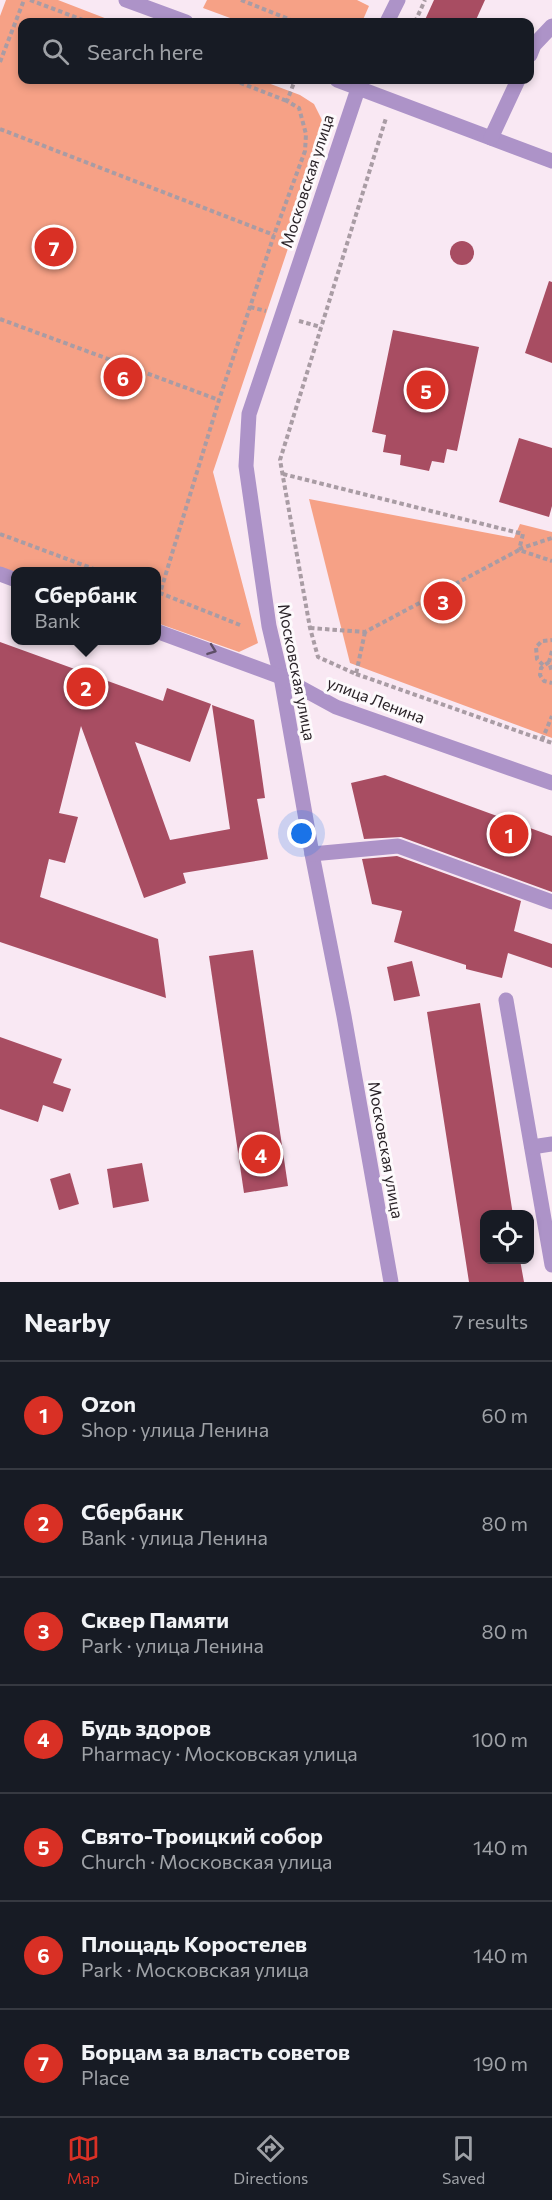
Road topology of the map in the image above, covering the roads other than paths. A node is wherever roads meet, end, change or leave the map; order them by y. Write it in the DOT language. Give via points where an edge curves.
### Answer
graph roads {
  1 [pos="126,0"];
  2 [pos="398,0"];
  3 [pos="175,18"];
  4 [pos="389,18"];
  5 [pos="552,26"];
  6 [pos="534,45"];
  7 [pos="359,84"];
  8 [pos="361,84"];
  9 [pos="516,84"];
  10 [pos="491,138"];
  11 [pos="552,161"];
  12 [pos="161,633"];
  13 [pos="282,677"];
  14 [pos="552,783"];
  15 [pos="312,854"];
  16 [pos="552,902"];
  17 [pos="506,1000"];
  18 [pos="552,1144"];
  19 [pos="532,1148"];
  20 [pos="552,1265"];
  21 [pos="391,1282"];
  1 -- 3 [label="street"];
  2 -- 4 [label="street"];
  5 -- 6 [label="street"];
  7 -- 13 [label="street, Московская улица" via="249,414 246,466 268,626"];
  8 -- 10 [label="street"];
  9 -- 10 [label="street"];
  10 -- 11 [label="street"];
  12 -- 13 [label="street, улица Ленина, one-way"];
  13 -- 14 [label="street, улица Ленина" via="336,707"];
  13 -- 15 [label="street, Московская улица"];
  15 -- 16 [label="street" via="398,846"];
  15 -- 21 [label="street, Московская улица"];
  17 -- 19 [label="street"];
  18 -- 19 [label="street"];
  19 -- 20 [label="street"];
}
